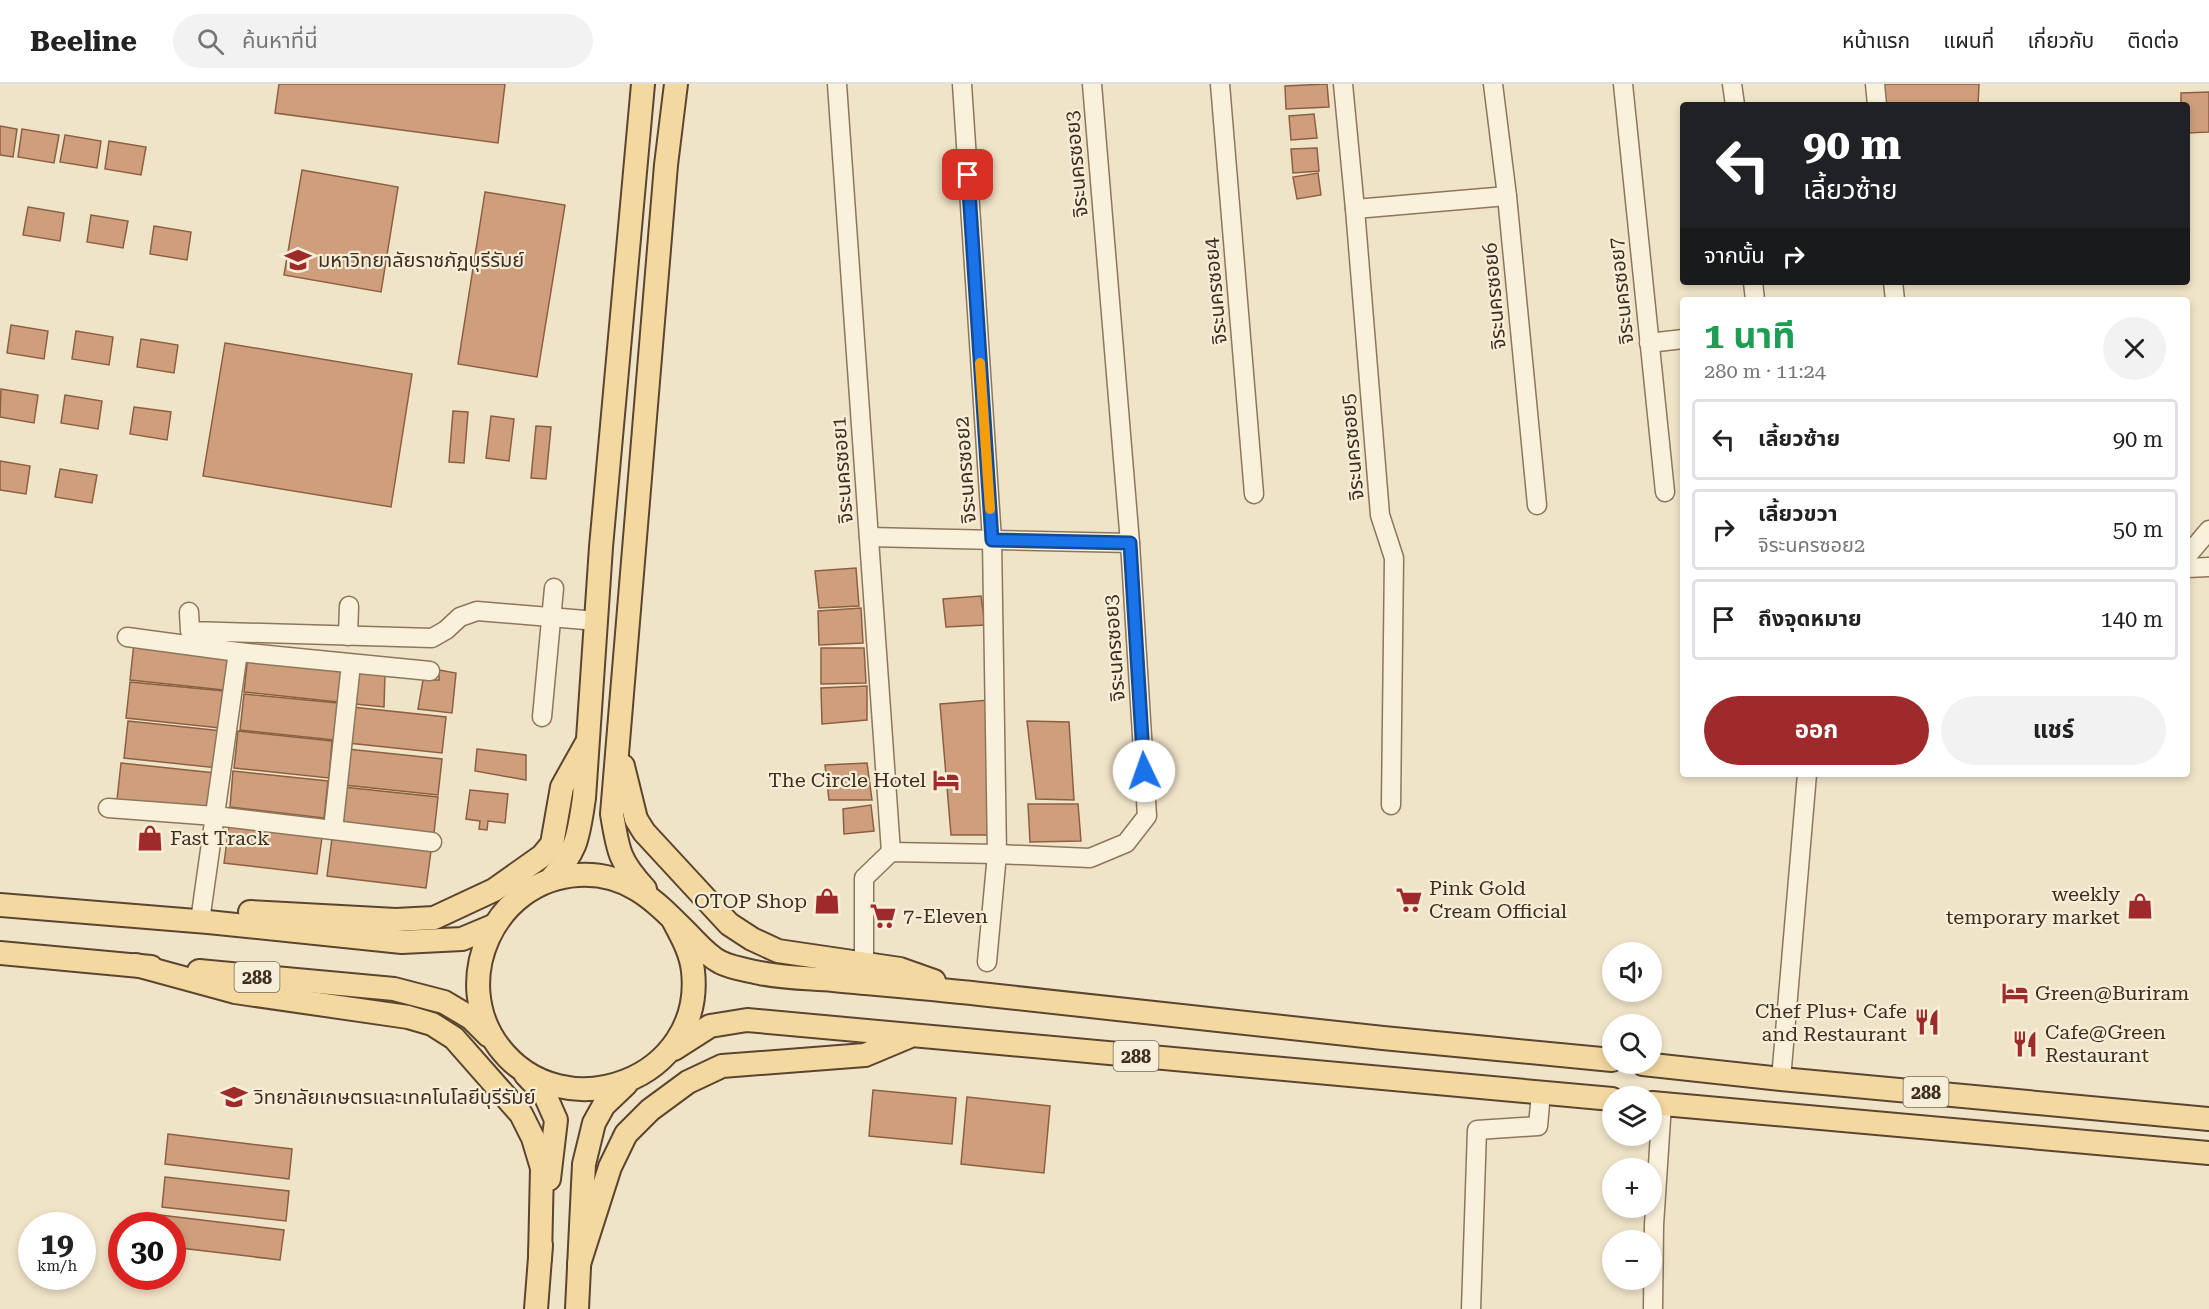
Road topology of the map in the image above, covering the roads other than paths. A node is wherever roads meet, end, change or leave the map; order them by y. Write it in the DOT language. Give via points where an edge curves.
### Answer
graph roads {
  1 [pos="643,84"];
  2 [pos="676,84"];
  3 [pos="837,84"];
  4 [pos="962,84"];
  5 [pos="1092,84"];
  6 [pos="1220,84"];
  7 [pos="1343,84"];
  8 [pos="1493,84"];
  9 [pos="1623,84"];
  10 [pos="1732,84"];
  11 [pos="1875,84"];
  12 [pos="1735,102"];
  13 [pos="1877,102"];
  14 [pos="1507,196"];
  15 [pos="1356,209"];
  16 [pos="1680,339"];
  17 [pos="1649,343"];
  18 [pos="1665,492"];
  19 [pos="1254,494"];
  20 [pos="1537,505"];
  21 [pos="2209,530"];
  22 [pos="869,537"];
  23 [pos="992,540"];
  24 [pos="1130,543"];
  25 [pos="2190,552"];
  26 [pos="2209,567"];
  27 [pos="2190,568"];
  28 [pos="554,588"];
  29 [pos="349,606"];
  30 [pos="189,612"];
  31 [pos="552,617"];
  32 [pos="597,621"];
  33 [pos="348,636"];
  34 [pos="127,637"];
  35 [pos="238,652"];
  36 [pos="351,664"];
  37 [pos="430,671"];
  38 [pos="542,717"];
  39 [pos="590,738"];
  40 [pos="618,745"];
  41 [pos="1807,777"];
  42 [pos="1391,805"];
  43 [pos="108,808"];
  44 [pos="215,816"];
  45 [pos="333,830"];
  46 [pos="432,842"];
  47 [pos="891,852"];
  48 [pos="997,854"];
  49 [pos="550,880"];
  50 [pos="652,897"];
  51 [pos="0,906"];
  52 [pos="672,918"];
  53 [pos="204,922"];
  54 [pos="493,926"];
  55 [pos="0,953"];
  56 [pos="987,962"];
  57 [pos="864,963"];
  58 [pos="136,965"];
  59 [pos="963,992"];
  60 [pos="912,1035"];
  61 [pos="497,1045"];
  62 [pos="668,1053"];
  63 [pos="1602,1059"];
  64 [pos="513,1062"];
  65 [pos="1662,1066"];
  66 [pos="1781,1079"];
  67 [pos="629,1081"];
  68 [pos="1540,1093"];
  69 [pos="1602,1098"];
  70 [pos="1662,1103"];
  71 [pos="2209,1119"];
  72 [pos="1656,1146"];
  73 [pos="2209,1153"];
  74 [pos="540,1258"];
  75 [pos="579,1264"];
  76 [pos="536,1309"];
  77 [pos="577,1309"];
  78 [pos="1471,1309"];
  79 [pos="1653,1309"];
  1 -- 32 [label="main road"];
  2 -- 40 [label="main road"];
  3 -- 22 [label="street, จิระนครซอย1"];
  4 -- 23 [label="street, จิระนครซอย2"];
  5 -- 24 [label="street, จิระนครซอย3"];
  6 -- 19 [label="street, จิระนครซอย4"];
  7 -- 15 [label="street, จิระนครซอย5"];
  8 -- 14 [label="street, จิระนครซอย6"];
  9 -- 17 [label="street, จิระนครซอย7"];
  10 -- 12 [label="street"];
  11 -- 13 [label="street"];
  14 -- 15 [label="street"];
  14 -- 20 [label="street, จิระนครซอย6"];
  15 -- 42 [label="street, จิระนครซอย5" via="1380,515 1394,558"];
  16 -- 17 [label="street"];
  17 -- 18 [label="street, จิระนครซอย7"];
  21 -- 25 [label="street"];
  22 -- 23 [label="street"];
  22 -- 47 [label="street, จิระนครซอย1"];
  23 -- 24 [label="street"];
  23 -- 48 [label="street, จิระนครซอย2"];
  24 -- 48 [label="street, จิระนครซอย3" via="1147,816 1126,843 1090,858"];
  26 -- 27 [label="street"];
  28 -- 31 [label="street"];
  29 -- 33 [label="street"];
  30 -- 33 [label="street" via="190,631"];
  31 -- 32 [label="street"];
  31 -- 33 [label="street" via="477,611 460,617 432,638"];
  31 -- 38 [label="street"];
  32 -- 39 [label="main road"];
  34 -- 35 [label="street"];
  35 -- 36 [label="street"];
  35 -- 44 [label="street"];
  36 -- 37 [label="street"];
  36 -- 45 [label="street"];
  39 -- 49 [label="main road" via="578,839 567,862"];
  39 -- 53 [label="main road" via="562,787 552,844 542,856 494,890 434,918 396,920 248,912"];
  40 -- 50 [label="main road" via="612,814 617,848 627,869"];
  40 -- 57 [label="main road" via="636,819 644,832 729,924 778,951"];
  41 -- 66 [label="street"];
  43 -- 44 [label="street"];
  44 -- 45 [label="street"];
  44 -- 53 [label="street"];
  45 -- 46 [label="street"];
  47 -- 48 [label="street, จิระนครซอย3"];
  47 -- 57 [label="street" via="864,878"];
  48 -- 56 [label="street, จิระนครซอย2"];
  49 -- 50 [label="main road" via="576,875 603,876"];
  49 -- 54 [label="main road" via="518,898"];
  50 -- 52 [label="main road"];
  51 -- 53 [label="main road"];
  52 -- 59 [label="main road, 288" via="721,963 762,973"];
  52 -- 62 [label="main road" via="686,944 693,972 692,1001 684,1028"];
  53 -- 54 [label="main road" via="402,942 462,939"];
  54 -- 61 [label="main road" via="481,955 477,986 483,1017"];
  55 -- 58 [label="main road, 288"];
  57 -- 59 [label="main road" via="900,969"];
  58 -- 61 [label="main road, 288" via="394,989 444,1002 471,1018"];
  58 -- 74 [label="main road" via="235,992 408,1017 432,1024 454,1038 522,1114 533,1138 542,1168"];
  59 -- 63 [label="main road, 288"];
  60 -- 62 [label="main road, 288" via="747,1020 710,1026"];
  60 -- 68 [label="main road, 288"];
  60 -- 75 [label="main road" via="865,1055 722,1066 688,1082 626,1134 610,1167"];
  61 -- 64 [label="main road"];
  62 -- 67 [label="main road"];
  64 -- 67 [label="main road" via="539,1079 568,1089 599,1089"];
  64 -- 74 [label="main road" via="545,1095 556,1120"];
  65 -- 66 [label="main road, 288"];
  66 -- 71 [label="main road, 288"];
  67 -- 75 [label="main road" via="604,1104 594,1123 584,1164"];
  68 -- 69 [label="main road, 288"];
  68 -- 78 [label="street" via="1538,1126 1477,1130"];
  70 -- 73 [label="main road, 288"];
  72 -- 79 [label="street"];
  74 -- 76 [label="main road"];
  75 -- 77 [label="main road"];
}
